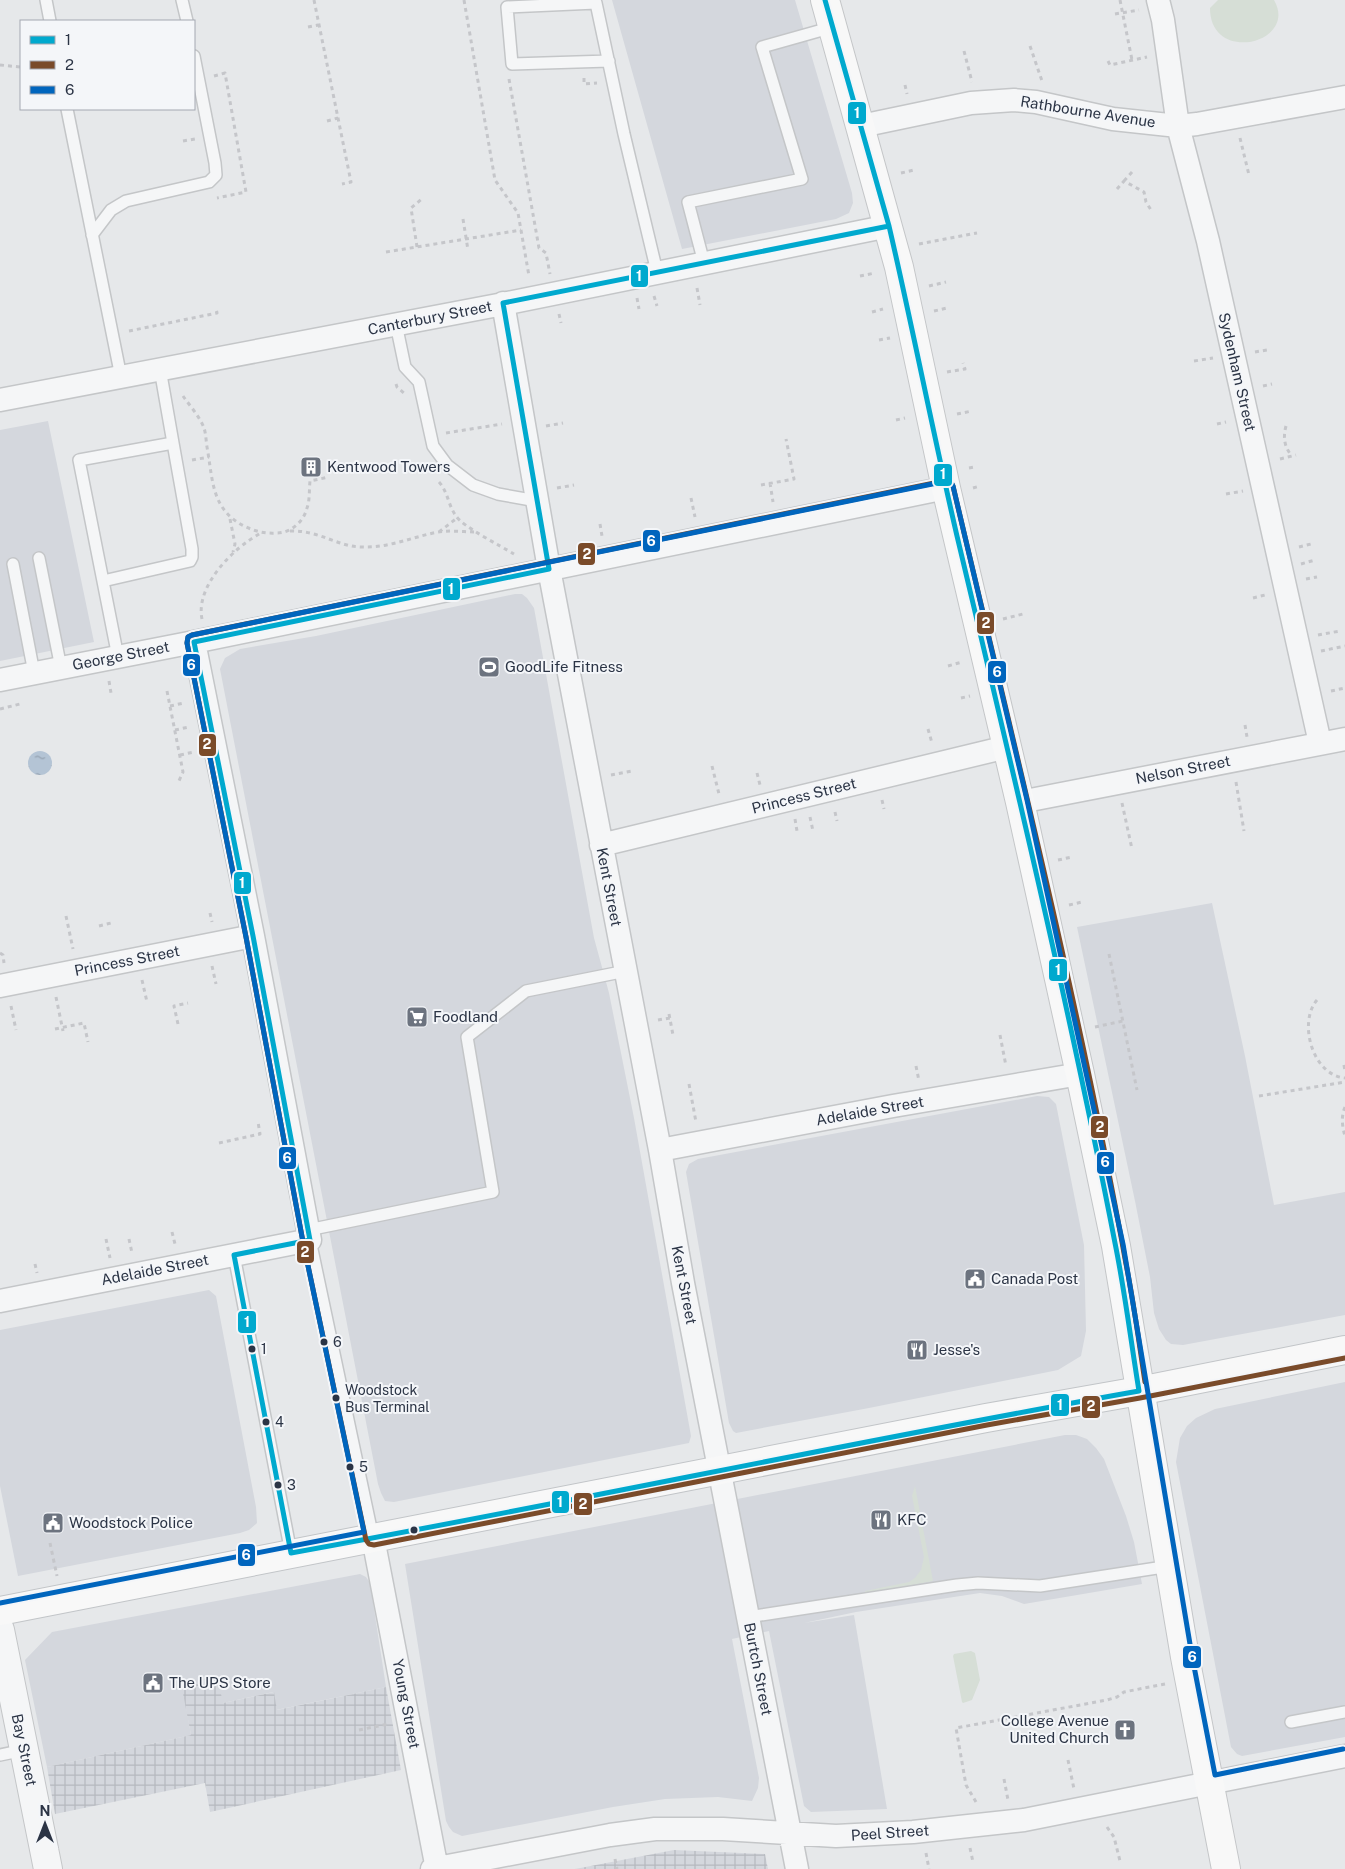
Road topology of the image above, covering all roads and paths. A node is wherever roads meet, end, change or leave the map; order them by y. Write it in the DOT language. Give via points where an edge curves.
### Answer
graph roads {
  1 [pos="46,0"];
  2 [pos="182,0"];
  3 [pos="314,0"];
  4 [pos="464,0"];
  5 [pos="825,0"];
  6 [pos="1120,0"];
  7 [pos="1149,5"];
  8 [pos="1123,13"];
  9 [pos="1115,14"];
  10 [pos="50,20"];
  11 [pos="187,20"];
  12 [pos="318,25"];
  13 [pos="308,27"];
  14 [pos="833,27"];
  15 [pos="1030,46"];
  16 [pos="964,51"];
  17 [pos="1150,56"];
  18 [pos="973,60"];
  19 [pos="1132,60"];
  20 [pos="195,61"];
  21 [pos="609,61"];
  22 [pos="1108,61"];
  23 [pos="967,62"];
  24 [pos="512,64"];
  25 [pos="0,65"];
  26 [pos="20,67"];
  27 [pos="1042,84"];
  28 [pos="973,85"];
  29 [pos="1345,97"];
  30 [pos="67,110"];
  31 [pos="338,118"];
  32 [pos="327,121"];
  33 [pos="861,126"];
  34 [pos="1178,126"];
  35 [pos="1240,135"];
  36 [pos="914,170"];
  37 [pos="1132,171"];
  38 [pos="901,173"];
  39 [pos="1249,174"];
  40 [pos="1124,180"];
  41 [pos="342,184"];
  42 [pos="1117,189"];
  43 [pos="423,198"];
  44 [pos="1151,210"];
  45 [pos="463,219"];
  46 [pos="889,226"];
  47 [pos="521,230"];
  48 [pos="977,233"];
  49 [pos="92,235"];
  50 [pos="466,239"];
  51 [pos="919,244"];
  52 [pos="417,247"];
  53 [pos="468,250"];
  54 [pos="386,252"];
  55 [pos="704,263"];
  56 [pos="656,272"];
  57 [pos="875,273"];
  58 [pos="860,276"];
  59 [pos="550,277"];
  60 [pos="530,281"];
  61 [pos="946,282"];
  62 [pos="928,286"];
  63 [pos="696,287"];
  64 [pos="503,303"];
  65 [pos="700,304"];
  66 [pos="216,308"];
  67 [pos="947,308"];
  68 [pos="883,309"];
  69 [pos="934,311"];
  70 [pos="872,312"];
  71 [pos="396,324"];
  72 [pos="111,335"];
  73 [pos="890,338"];
  74 [pos="879,340"];
  75 [pos="1219,356"];
  76 [pos="1194,361"];
  77 [pos="964,363"];
  78 [pos="160,369"];
  79 [pos="947,372"];
  80 [pos="121,377"];
  81 [pos="180,391"];
  82 [pos="0,400"];
  83 [pos="972,411"];
  84 [pos="957,414"];
  85 [pos="907,418"];
  86 [pos="896,420"];
  87 [pos="505,423"];
  88 [pos="563,423"];
  89 [pos="545,426"];
  90 [pos="1286,426"];
  91 [pos="431,436"];
  92 [pos="786,439"];
  93 [pos="173,443"];
  94 [pos="1278,459"];
  95 [pos="976,467"];
  96 [pos="969,468"];
  97 [pos="329,478"];
  98 [pos="770,483"];
  99 [pos="574,485"];
  100 [pos="761,485"];
  101 [pos="980,486"];
  102 [pos="557,488"];
  103 [pos="946,488"];
  104 [pos="973,488"];
  105 [pos="1249,489"];
  106 [pos="1226,494"];
  107 [pos="691,498"];
  108 [pos="537,501"];
  109 [pos="774,507"];
  110 [pos="229,517"];
  111 [pos="457,518"];
  112 [pos="696,522"];
  113 [pos="600,524"];
  114 [pos="290,531"];
  115 [pos="262,532"];
  116 [pos="438,532"];
  117 [pos="477,532"];
  118 [pos="603,541"];
  119 [pos="233,552"];
  120 [pos="39,558"];
  121 [pos="13,564"];
  122 [pos="549,569"];
  123 [pos="103,580"];
  124 [pos="1023,614"];
  125 [pos="1003,619"];
  126 [pos="1340,631"];
  127 [pos="198,632"];
  128 [pos="1311,637"];
  129 [pos="1345,646"];
  130 [pos="1315,653"];
  131 [pos="118,657"];
  132 [pos="963,662"];
  133 [pos="948,666"];
  134 [pos="61,668"];
  135 [pos="34,673"];
  136 [pos="0,680"];
  137 [pos="1345,688"];
  138 [pos="167,691"];
  139 [pos="1324,692"];
  140 [pos="971,696"];
  141 [pos="961,698"];
  142 [pos="192,701"];
  143 [pos="20,704"];
  144 [pos="170,706"];
  145 [pos="0,708"];
  146 [pos="197,726"];
  147 [pos="928,729"];
  148 [pos="175,730"];
  149 [pos="1345,739"];
  150 [pos="1320,743"];
  151 [pos="1007,747"];
  152 [pos="933,749"];
  153 [pos="202,750"];
  154 [pos="180,755"];
  155 [pos="712,766"];
  156 [pos="632,771"];
  157 [pos="610,775"];
  158 [pos="1235,777"];
  159 [pos="178,783"];
  160 [pos="881,796"];
  161 [pos="1121,798"];
  162 [pos="720,800"];
  163 [pos="1020,802"];
  164 [pos="834,808"];
  165 [pos="884,810"];
  166 [pos="809,814"];
  167 [pos="794,817"];
  168 [pos="837,821"];
  169 [pos="797,831"];
  170 [pos="813,831"];
  171 [pos="1244,831"];
  172 [pos="601,845"];
  173 [pos="1132,849"];
  174 [pos="1072,857"];
  175 [pos="1058,860"];
  176 [pos="1082,902"];
  177 [pos="1069,905"];
  178 [pos="66,916"];
  179 [pos="111,923"];
  180 [pos="99,926"];
  181 [pos="253,936"];
  182 [pos="1,947"];
  183 [pos="74,950"];
  184 [pos="1109,954"];
  185 [pos="3,955"];
  186 [pos="212,963"];
  187 [pos="626,971"];
  188 [pos="142,977"];
  189 [pos="216,984"];
  190 [pos="5,994"];
  191 [pos="55,994"];
  192 [pos="1317,1000"];
  193 [pos="147,1002"];
  194 [pos="188,1003"];
  195 [pos="653,1021"];
  196 [pos="1123,1021"];
  197 [pos="178,1024"];
  198 [pos="1095,1027"];
  199 [pos="55,1029"];
  200 [pos="63,1029"];
  201 [pos="16,1030"];
  202 [pos="673,1035"];
  203 [pos="1000,1035"];
  204 [pos="88,1042"];
  205 [pos="1344,1065"];
  206 [pos="916,1066"];
  207 [pos="1006,1069"];
  208 [pos="1345,1071"];
  209 [pos="1080,1074"];
  210 [pos="1345,1078"];
  211 [pos="1345,1082"];
  212 [pos="689,1084"];
  213 [pos="920,1086"];
  214 [pos="1137,1090"];
  215 [pos="1259,1096"];
  216 [pos="698,1098"];
  217 [pos="692,1099"];
  218 [pos="1345,1106"];
  219 [pos="258,1122"];
  220 [pos="697,1126"];
  221 [pos="1345,1136"];
  222 [pos="219,1143"];
  223 [pos="660,1150"];
  224 [pos="172,1232"];
  225 [pos="309,1235"];
  226 [pos="106,1239"];
  227 [pos="129,1239"];
  228 [pos="176,1249"];
  229 [pos="234,1255"];
  230 [pos="133,1258"];
  231 [pos="110,1262"];
  232 [pos="0,1301"];
  233 [pos="1345,1350"];
  234 [pos="1139,1391"];
  235 [pos="720,1470"];
  236 [pos="373,1538"];
  237 [pos="50,1543"];
  238 [pos="291,1553"];
  239 [pos="1170,1566"];
  240 [pos="57,1576"];
  241 [pos="0,1611"];
  242 [pos="748,1617"];
  243 [pos="0,1630"];
  244 [pos="1165,1684"];
  245 [pos="1345,1712"];
  246 [pos="395,1722"];
  247 [pos="1291,1722"];
  248 [pos="359,1730"];
  249 [pos="12,1753"];
  250 [pos="1345,1756"];
  251 [pos="1068,1760"];
  252 [pos="1004,1779"];
  253 [pos="1209,1784"];
  254 [pos="1075,1792"];
  255 [pos="1009,1802"];
  256 [pos="978,1805"];
  257 [pos="1104,1825"];
  258 [pos="790,1834"];
  259 [pos="969,1844"];
  260 [pos="924,1846"];
  261 [pos="615,1859"];
  262 [pos="1120,1860"];
  263 [pos="973,1862"];
  264 [pos="48,1869"];
  265 [pos="435,1869"];
  266 [pos="617,1869"];
  267 [pos="797,1869"];
  268 [pos="929,1869"];
  269 [pos="1226,1869"];
  1 -- 10 [label="lane"];
  2 -- 11 [label="lane"];
  3 -- 12 [label="path"];
  4 -- 47 [label="path" via="495,180 518,213"];
  5 -- 14 [label="main road"];
  6 -- 8 [label="path"];
  7 -- 8 [label="path"];
  7 -- 34 [label="street, Sydenham Street" via="1163,20"];
  8 -- 9 [label="path"];
  8 -- 19 [label="path"];
  12 -- 13 [label="path"];
  12 -- 31 [label="path"];
  14 -- 33 [label="main road"];
  14 -- 55 [label="lane" via="762,47 802,179 688,202"];
  15 -- 27 [label="path"];
  16 -- 23 [label="path"];
  17 -- 19 [label="path"];
  18 -- 23 [label="path"];
  19 -- 22 [label="path" via="1110,65"];
  20 -- 49 [label="lane" via="216,175 209,182 126,201 110,210"];
  21 -- 24 [label="lane"];
  21 -- 24 [label="lane" via="596,3 507,7"];
  21 -- 56 [label="lane"];
  23 -- 28 [label="path"];
  24 -- 59 [label="path" via="508,69 539,248 546,253"];
  25 -- 26 [label="path"];
  29 -- 34 [label="street, Rathbourne Avenue"];
  30 -- 49 [label="lane"];
  31 -- 32 [label="path"];
  31 -- 41 [label="path" via="351,182"];
  33 -- 34 [label="street, Rathbourne Avenue" via="971,103 1014,100 1112,119"];
  33 -- 46 [label="main road"];
  34 -- 150 [label="street, Sydenham Street" via="1208,241"];
  35 -- 39 [label="path"];
  36 -- 38 [label="path"];
  37 -- 40 [label="path"];
  40 -- 42 [label="path"];
  40 -- 44 [label="path" via="1144,192"];
  43 -- 52 [label="path" via="411,208"];
  45 -- 50 [label="path"];
  46 -- 55 [label="street, Canterbury Street"];
  46 -- 103 [label="main road" via="915,333"];
  47 -- 50 [label="path"];
  47 -- 60 [label="path"];
  48 -- 51 [label="path"];
  49 -- 72 [label="lane"];
  50 -- 52 [label="path"];
  50 -- 53 [label="path"];
  52 -- 54 [label="path"];
  55 -- 56 [label="street, Canterbury Street"];
  56 -- 64 [label="street, Canterbury Street"];
  57 -- 58 [label="path"];
  61 -- 62 [label="path"];
  63 -- 65 [label="path"];
  64 -- 71 [label="street, Canterbury Street"];
  64 -- 108 [label="street, Kent Street"];
  66 -- 72 [label="path" via="217,314"];
  67 -- 69 [label="path"];
  68 -- 70 [label="path"];
  71 -- 78 [label="street, Canterbury Street"];
  71 -- 91 [label="lane" via="405,366 419,382"];
  72 -- 80 [label="lane"];
  73 -- 74 [label="path"];
  75 -- 76 [label="path"];
  77 -- 79 [label="path" via="965,369"];
  78 -- 80 [label="street, Canterbury Street"];
  78 -- 93 [label="lane"];
  80 -- 82 [label="street, Canterbury Street"];
  81 -- 110 [label="path" via="204,427 216,496"];
  83 -- 84 [label="path"];
  85 -- 86 [label="path"];
  87 -- 91 [label="path"];
  88 -- 89 [label="path"];
  90 -- 94 [label="path" via="1287,450 1294,455"];
  91 -- 108 [label="lane" via="433,446 447,466 473,485 498,494"];
  92 -- 98 [label="path" via="794,479"];
  93 -- 123 [label="lane" via="192,549 190,561"];
  93 -- 123 [label="lane" via="79,460"];
  95 -- 96 [label="path"];
  97 -- 114 [label="path" via="310,481 308,508"];
  98 -- 100 [label="path"];
  98 -- 109 [label="path"];
  99 -- 102 [label="path"];
  101 -- 104 [label="path"];
  103 -- 122 [label="street, George Street"];
  103 -- 151 [label="main road"];
  105 -- 106 [label="path"];
  107 -- 112 [label="path"];
  108 -- 122 [label="street, Kent Street"];
  110 -- 115 [label="path"];
  110 -- 119 [label="path" via="234,529"];
  111 -- 116 [label="path"];
  113 -- 118 [label="path"];
  114 -- 115 [label="path" via="277,534"];
  114 -- 116 [label="path" via="315,533 359,547 392,544"];
  115 -- 119 [label="path"];
  116 -- 117 [label="path"];
  119 -- 127 [label="path" via="205,592"];
  120 -- 134 [label="lane"];
  121 -- 135 [label="lane"];
  122 -- 127 [label="street, George Street"];
  122 -- 172 [label="street, Kent Street"];
  123 -- 131 [label="lane"];
  124 -- 125 [label="path"];
  126 -- 128 [label="path"];
  127 -- 131 [label="street, George Street"];
  127 -- 181 [label="street"];
  129 -- 130 [label="path"];
  131 -- 134 [label="street, George Street"];
  132 -- 133 [label="path"];
  134 -- 135 [label="street, George Street"];
  135 -- 136 [label="street, George Street"];
  137 -- 139 [label="path"];
  138 -- 144 [label="path"];
  140 -- 141 [label="path"];
  142 -- 144 [label="path"];
  143 -- 145 [label="path"];
  144 -- 148 [label="path"];
  146 -- 148 [label="path"];
  147 -- 152 [label="path"];
  148 -- 154 [label="path"];
  149 -- 150 [label="street, Nelson Street"];
  150 -- 163 [label="street, Nelson Street"];
  151 -- 163 [label="main road"];
  151 -- 172 [label="street, Princess Street"];
  153 -- 154 [label="path"];
  154 -- 159 [label="path" via="183,772"];
  155 -- 162 [label="path"];
  156 -- 157 [label="path"];
  158 -- 171 [label="path"];
  160 -- 165 [label="path"];
  161 -- 173 [label="path"];
  163 -- 209 [label="main road"];
  164 -- 168 [label="path"];
  166 -- 170 [label="path"];
  167 -- 169 [label="path"];
  172 -- 187 [label="street, Kent Street"];
  174 -- 175 [label="path"];
  176 -- 177 [label="path"];
  178 -- 183 [label="path"];
  179 -- 180 [label="path"];
  181 -- 190 [label="street, Princess Street"];
  181 -- 225 [label="street"];
  182 -- 185 [label="path"];
  184 -- 196 [label="path"];
  186 -- 189 [label="path"];
  187 -- 223 [label="street, Kent Street"];
  187 -- 225 [label="lane" via="526,991 467,1037 494,1192"];
  188 -- 193 [label="path"];
  190 -- 201 [label="path"];
  191 -- 200 [label="path"];
  192 -- 210 [label="path" via="1308,1023 1313,1052 1322,1066"];
  194 -- 197 [label="path" via="174,1006"];
  195 -- 202 [label="path" via="669,1016"];
  196 -- 198 [label="path"];
  196 -- 214 [label="path"];
  199 -- 200 [label="path"];
  200 -- 204 [label="path" via="84,1024"];
  203 -- 207 [label="path"];
  205 -- 208 [label="path"];
  206 -- 213 [label="path"];
  209 -- 223 [label="street, Adelaide Street"];
  209 -- 234 [label="main road" via="1116,1246"];
  211 -- 215 [label="path"];
  212 -- 217 [label="path"];
  216 -- 217 [label="path"];
  217 -- 220 [label="path"];
  218 -- 221 [label="path" via="1342,1123"];
  219 -- 222 [label="path" via="260,1134"];
  223 -- 235 [label="street, Kent Street"];
  224 -- 228 [label="path"];
  225 -- 229 [label="street, Adelaide Street"];
  225 -- 236 [label="lane"];
  226 -- 231 [label="path"];
  227 -- 230 [label="path"];
  229 -- 232 [label="street, Adelaide Street"];
  229 -- 238 [label="lane"];
  233 -- 234 [label="main road"];
  234 -- 235 [label="main road"];
  234 -- 239 [label="main road"];
  235 -- 236 [label="main road"];
  235 -- 242 [label="street, Burtch Street"];
  236 -- 238 [label="main road"];
  236 -- 265 [label="street, Young Street"];
  237 -- 240 [label="path"];
  238 -- 241 [label="main road"];
  239 -- 242 [label="lane" via="1040,1586 957,1585"];
  239 -- 253 [label="main road"];
  242 -- 258 [label="street, Burtch Street"];
  243 -- 249 [label="street, Bay Street"];
  244 -- 256 [label="path" via="1124,1692 1107,1700 956,1728 966,1785"];
  245 -- 247 [label="lane"];
  246 -- 248 [label="path"];
  249 -- 264 [label="street, Bay Street"];
  250 -- 253 [label="street, Peel Street"];
  251 -- 254 [label="path"];
  252 -- 255 [label="path"];
  253 -- 258 [label="street, Peel Street" via="983,1826 836,1836"];
  253 -- 269 [label="main road"];
  257 -- 262 [label="path" via="1114,1837"];
  258 -- 265 [label="street, Peel Street" via="656,1829"];
  258 -- 267 [label="street, Burtch Street"];
  259 -- 263 [label="path"];
  260 -- 268 [label="path"];
  261 -- 266 [label="path"];
}
